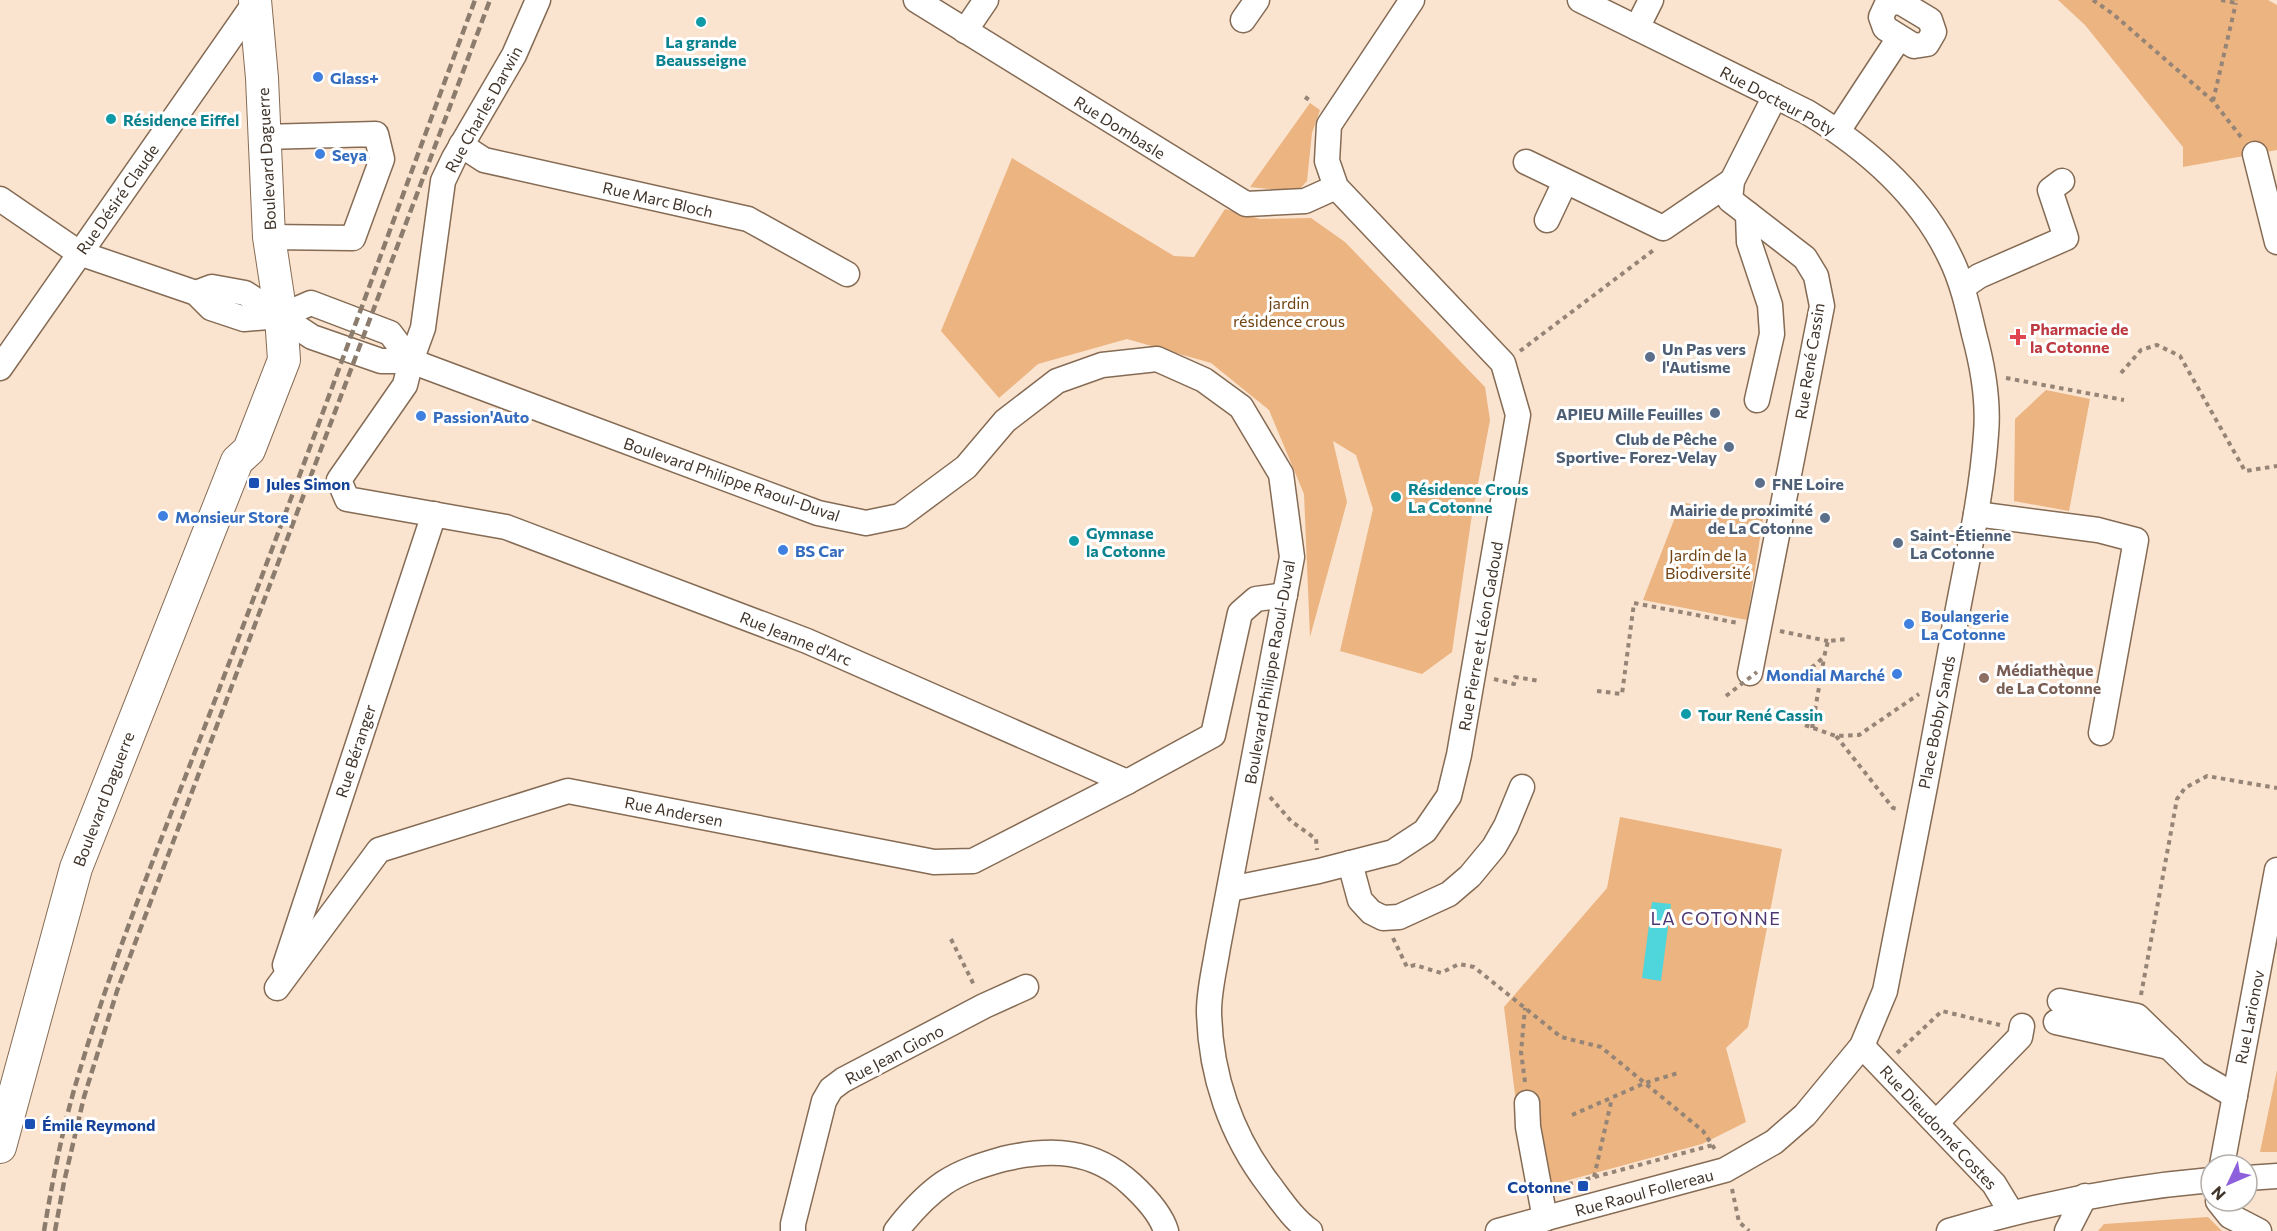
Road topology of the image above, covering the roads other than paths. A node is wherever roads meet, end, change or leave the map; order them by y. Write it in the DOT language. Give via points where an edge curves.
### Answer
graph roads {
  1 [pos="256,0"];
  2 [pos="538,0"];
  3 [pos="916,0"];
  4 [pos="986,0"];
  5 [pos="1257,0"];
  6 [pos="1412,0"];
  7 [pos="1580,0"];
  8 [pos="1651,0"];
  9 [pos="1242,20"];
  10 [pos="1637,28"];
  11 [pos="965,31"];
  12 [pos="1899,38"];
  13 [pos="1774,96"];
  14 [pos="1838,131"];
  15 [pos="263,137"];
  16 [pos="461,145"];
  17 [pos="2254,154"];
  18 [pos="1526,162"];
  19 [pos="1732,181"];
  20 [pos="2062,181"];
  21 [pos="1565,182"];
  22 [pos="1336,187"];
  23 [pos="0,199"];
  24 [pos="1748,214"];
  25 [pos="1547,220"];
  26 [pos="269,237"];
  27 [pos="2277,242"];
  28 [pos="79,253"];
  29 [pos="847,274"];
  30 [pos="1962,287"];
  31 [pos="281,316"];
  32 [pos="411,361"];
  33 [pos="0,368"];
  34 [pos="1995,379"];
  35 [pos="1757,400"];
  36 [pos="434,514"];
  37 [pos="1976,514"];
  38 [pos="1285,595"];
  39 [pos="1754,672"];
  40 [pos="2101,733"];
  41 [pos="1127,782"];
  42 [pos="1521,787"];
  43 [pos="1919,814"];
  44 [pos="1350,863"];
  45 [pos="2277,870"];
  46 [pos="1230,889"];
  47 [pos="1026,987"];
  48 [pos="277,988"];
  49 [pos="2022,1026"];
  50 [pos="1862,1046"];
  51 [pos="2169,1047"];
  52 [pos="2235,1096"];
  53 [pos="1527,1103"];
  54 [pos="1937,1122"];
  55 [pos="0,1147"];
  56 [pos="2224,1153"];
  57 [pos="2277,1176"];
  58 [pos="2259,1177"];
  59 [pos="2199,1181"];
  60 [pos="2085,1196"];
  61 [pos="2011,1212"];
  62 [pos="2228,1213"];
  63 [pos="1545,1219"];
  64 [pos="794,1231"];
  65 [pos="896,1231"];
  66 [pos="1166,1231"];
  67 [pos="1310,1231"];
  68 [pos="1498,1231"];
  69 [pos="1949,1231"];
  70 [pos="2067,1231"];
  71 [pos="2259,1231"];
  1 -- 15 [label="main road, Boulevard Daguerre"];
  1 -- 28 [label="street, Rue Désiré Claude"];
  2 -- 16 [label="street, Rue Charles Darwin" via="514,55"];
  3 -- 11 [label="street, Rue Dombasle"];
  4 -- 11 [label="street"];
  5 -- 9 [label="street"];
  6 -- 22 [label="street, Rue Pierre et Léon Gadoud" via="1329,125 1327,161"];
  7 -- 10 [label="street, Rue Docteur Poty"];
  8 -- 10 [label="street"];
  10 -- 13 [label="street, Rue Docteur Poty"];
  11 -- 22 [label="street, Rue Dombasle" via="1246,204 1305,201"];
  12 -- 14 [label="street"];
  13 -- 14 [label="street, Rue Docteur Poty"];
  13 -- 19 [label="street"];
  14 -- 30 [label="street, Rue Docteur Poty" via="1874,159 1905,191 1934,229"];
  15 -- 26 [label="main road, Boulevard Daguerre"];
  15 -- 26 [label="street" via="376,134 382,159 353,238"];
  16 -- 29 [label="street, Rue Marc Bloch" via="484,160 748,219"];
  16 -- 32 [label="street, Rue Charles Darwin" via="443,181 423,328"];
  17 -- 27 [label="street"];
  18 -- 21 [label="street"];
  19 -- 21 [label="street" via="1663,228"];
  19 -- 24 [label="street, Rue René Cassin" via="1730,200"];
  20 -- 30 [label="street" via="2050,189 2066,238 1978,276"];
  21 -- 25 [label="street"];
  22 -- 44 [label="street, Rue Pierre et Léon Gadoud" via="1503,363 1518,415 1449,796 1425,831 1393,852"];
  23 -- 28 [label="street"];
  24 -- 35 [label="street" via="1749,242 1770,305 1772,334"];
  24 -- 39 [label="street, Rue René Cassin" via="1805,258 1816,276 1822,306 1759,627"];
  26 -- 31 [label="main road, Boulevard Daguerre"];
  28 -- 31 [label="street" via="196,293 211,308 244,319"];
  28 -- 33 [label="street, Rue Désiré Claude"];
  30 -- 34 [label="street, Rue Docteur Poty"];
  31 -- 32 [label="street" via="311,303 390,333"];
  31 -- 55 [label="main road, Boulevard Daguerre" via="284,360 249,450 237,461 76,868"];
  32 -- 36 [label="street, Rue Jeanne d'Arc" via="405,385 339,480 347,499"];
  32 -- 38 [label="street, Boulevard Philippe Raoul-Duval" via="819,513 866,523 900,516 966,467 1005,421 1057,381 1102,365 1157,359 1204,380 1241,407 1281,474 1292,557"];
  34 -- 37 [label="street, Place Bobby Sands"];
  36 -- 41 [label="street, Rue Jeanne d'Arc" via="506,527 807,641"];
  36 -- 48 [label="street, Rue Béranger"];
  37 -- 40 [label="street" via="2098,530 2136,540"];
  37 -- 43 [label="street, Place Bobby Sands"];
  38 -- 41 [label="street" via="1256,599 1240,613 1213,735"];
  38 -- 46 [label="street, Boulevard Philippe Raoul-Duval"];
  41 -- 48 [label="street, Rue Andersen" via="973,861 934,862 568,790 379,850"];
  42 -- 44 [label="street" via="1498,840 1470,876 1449,894 1399,917 1383,918 1360,900"];
  43 -- 50 [label="street, Rue Raoul Follereau" via="1886,991"];
  44 -- 46 [label="street, Rue Pierre et Léon Gadoud"];
  45 -- 52 [label="street, Rue Larionov"];
  46 -- 67 [label="street, Boulevard Philippe Raoul-Duval" via="1209,1009 1214,1063 1230,1120 1254,1165"];
  47 -- 64 [label="street, Rue Jean Giono" via="831,1089 824,1101"];
  49 -- 54 [label="street" via="2020,1037"];
  50 -- 54 [label="street, Rue Dieudonné Costes"];
  50 -- 63 [label="street, Rue Raoul Follereau" via="1805,1115 1774,1142 1725,1170"];
  51 -- 51 [label="street" via="2138,1016 2058,1012"];
  51 -- 52 [label="street" via="2196,1073"];
  52 -- 56 [label="street, Rue Larionov"];
  53 -- 63 [label="street"];
  54 -- 61 [label="street, Rue Dieudonné Costes" via="1995,1184"];
  57 -- 58 [label="street"];
  59 -- 60 [label="street"];
  60 -- 61 [label="street"];
  60 -- 70 [label="street"];
  61 -- 69 [label="street"];
  62 -- 71 [label="street"];
  63 -- 68 [label="street, Rue Raoul Follereau"];
  65 -- 66 [label="street" via="915,1206 960,1173 1030,1153 1055,1152 1099,1161 1118,1172 1148,1202"];
}
